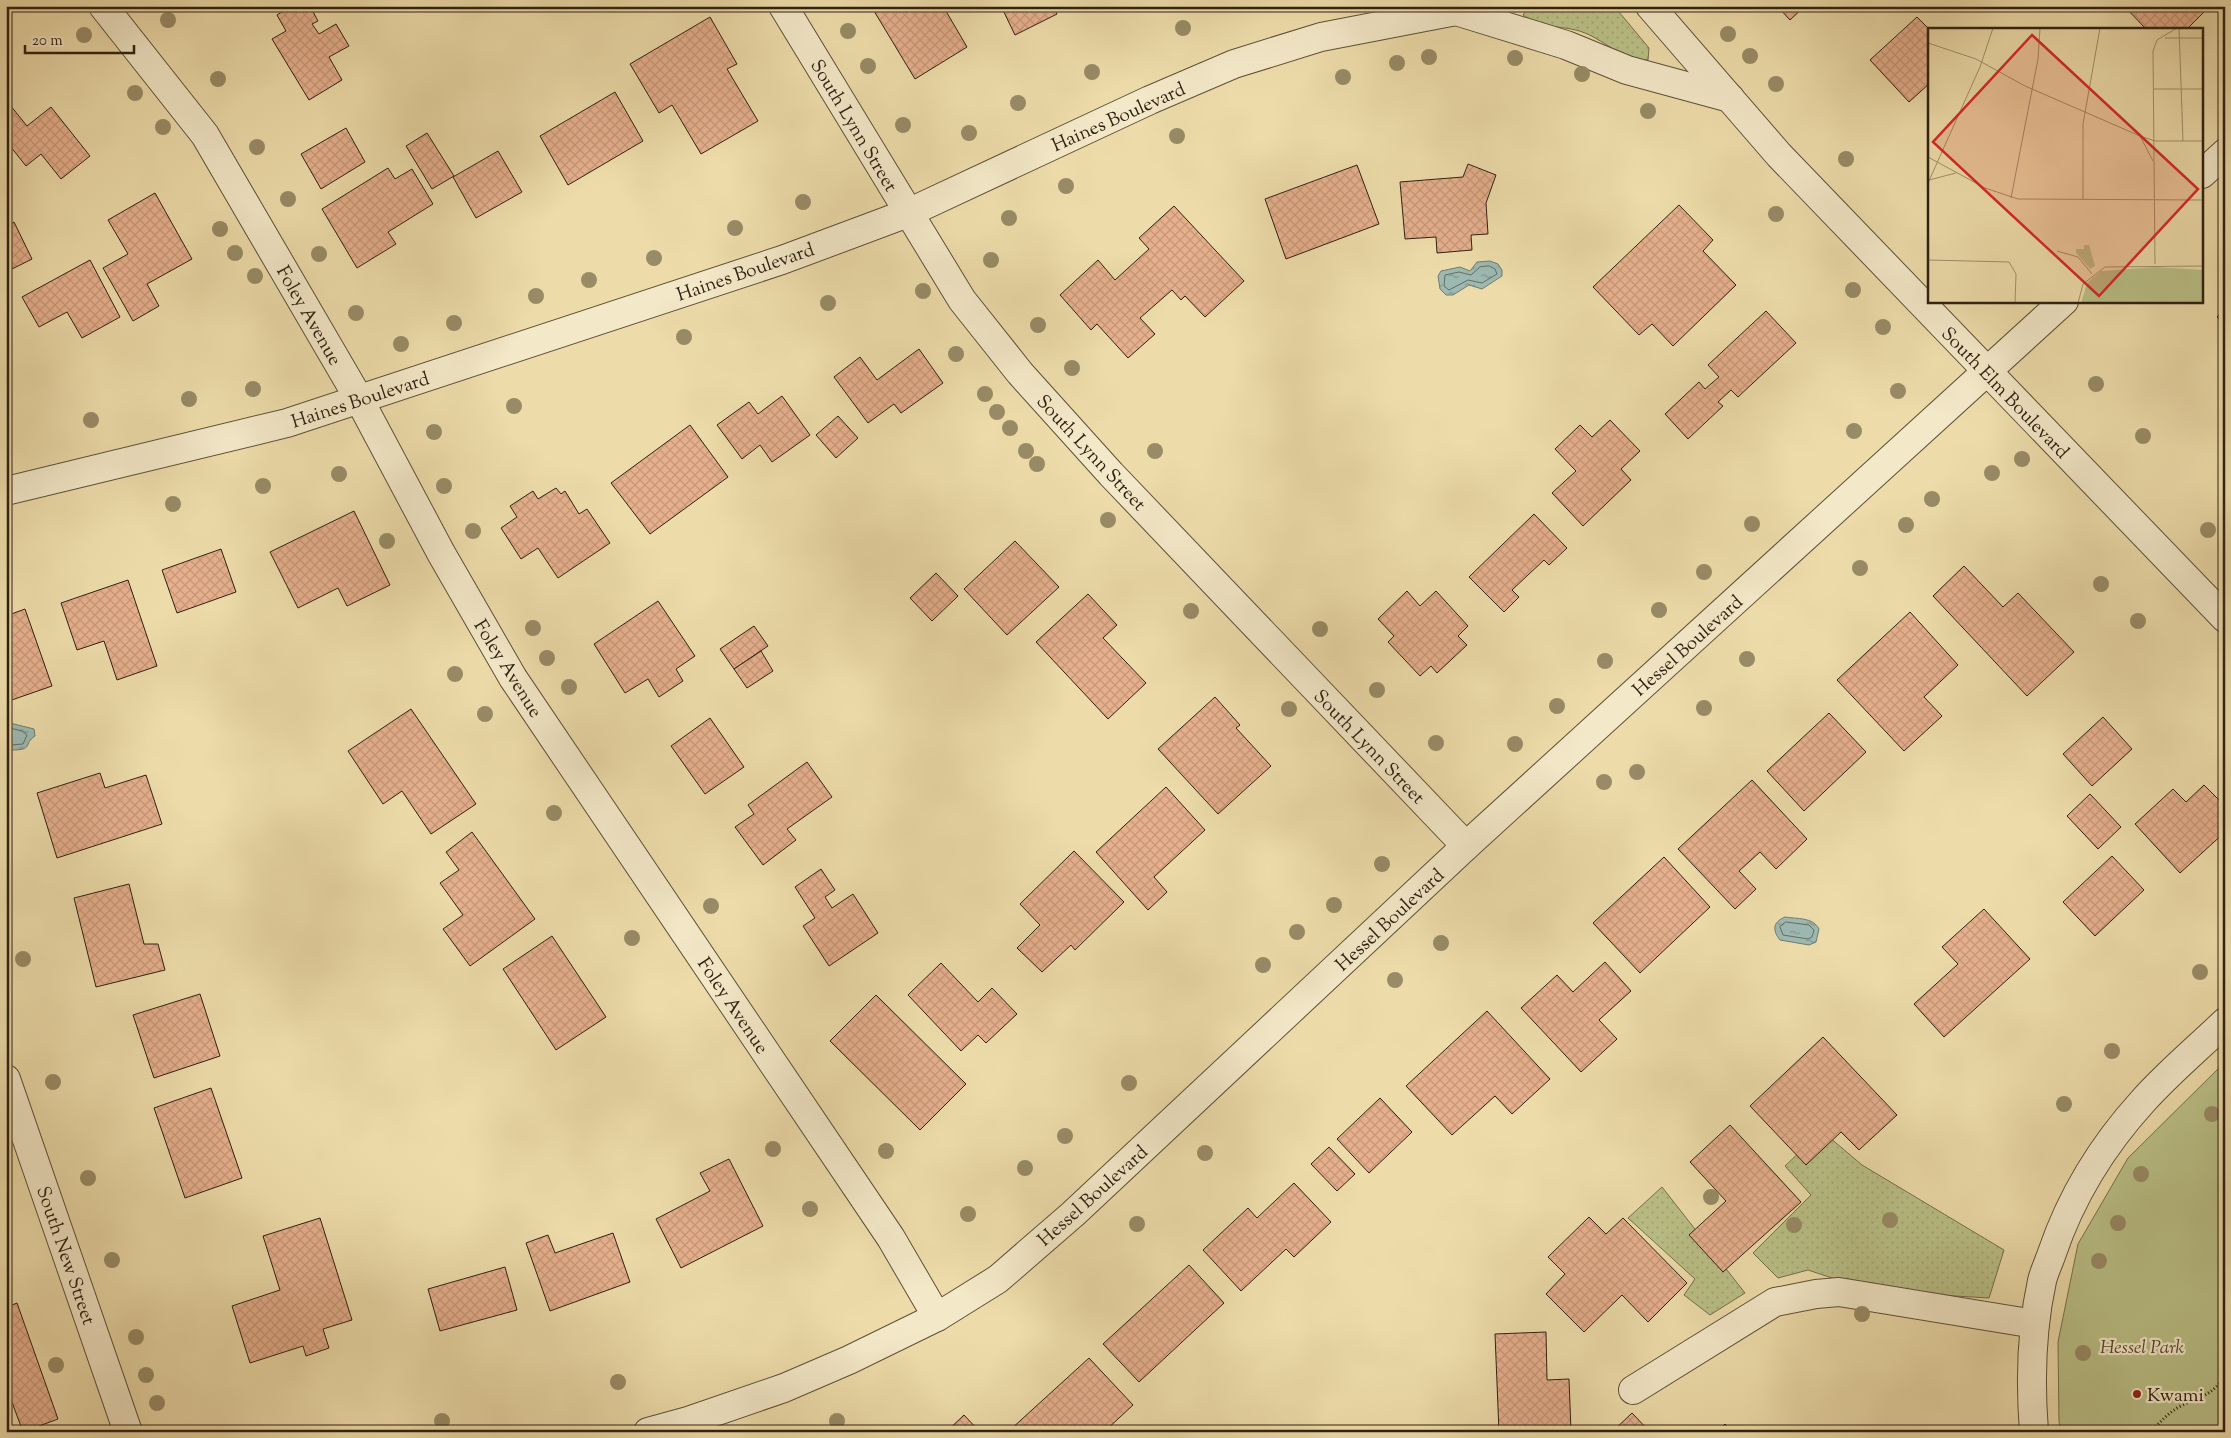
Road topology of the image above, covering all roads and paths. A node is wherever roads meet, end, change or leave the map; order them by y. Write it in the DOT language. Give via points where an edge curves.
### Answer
graph roads {
  1 [pos="103,6"];
  2 [pos="782,6"];
  3 [pos="1650,6"];
  4 [pos="1461,8"];
  5 [pos="1730,98"];
  6 [pos="2225,153"];
  7 [pos="2204,172"];
  8 [pos="908,213"];
  9 [pos="2063,302"];
  10 [pos="1988,372"];
  11 [pos="359,399"];
  12 [pos="6,491"];
  13 [pos="2225,618"];
  14 [pos="1466,846"];
  15 [pos="2225,1022"];
  16 [pos="6,1079"];
  17 [pos="937,1317"];
  18 [pos="2035,1324"];
  19 [pos="2225,1326"];
  20 [pos="2225,1342"];
  21 [pos="2225,1375"];
  22 [pos="1633,1390"];
  23 [pos="128,1432"];
  24 [pos="648,1432"];
  25 [pos="2034,1432"];
  26 [pos="2151,1432"];
  1 -- 11 [label="street, Foley Avenue" via="205,135"];
  2 -- 8 [label="street, South Lynn Street"];
  3 -- 5 [label="street, South Elm Boulevard"];
  4 -- 5 [label="street" via="1627,70"];
  4 -- 8 [label="street, Haines Boulevard" via="1320,37 1234,64"];
  5 -- 10 [label="street, South Elm Boulevard" via="1786,162"];
  6 -- 7 [label="street"];
  8 -- 11 [label="street, Haines Boulevard" via="782,260"];
  8 -- 14 [label="street, South Lynn Street" via="962,300 1020,373 1111,474"];
  9 -- 10 [label="street, Hessel Boulevard"];
  10 -- 13 [label="street, South Elm Boulevard"];
  10 -- 14 [label="street, Hessel Boulevard"];
  11 -- 12 [label="street, Haines Boulevard" via="287,423"];
  11 -- 17 [label="street, Foley Avenue" via="441,553 513,678 891,1238"];
  14 -- 17 [label="street, Hessel Boulevard" via="1073,1214 998,1279"];
  15 -- 18 [label="street" via="2143,1101 2108,1144 2087,1177 2059,1232 2042,1280"];
  16 -- 23 [label="street, South New Street"];
  17 -- 24 [label="street, Hessel Boulevard" via="784,1388"];
  18 -- 22 [label="street" via="1839,1292 1816,1294 1775,1302"];
  18 -- 25 [label="street" via="2031,1395"];
  19 -- 20 [label="path"];
  21 -- 26 [label="path" via="2213,1391 2174,1410"];
}
